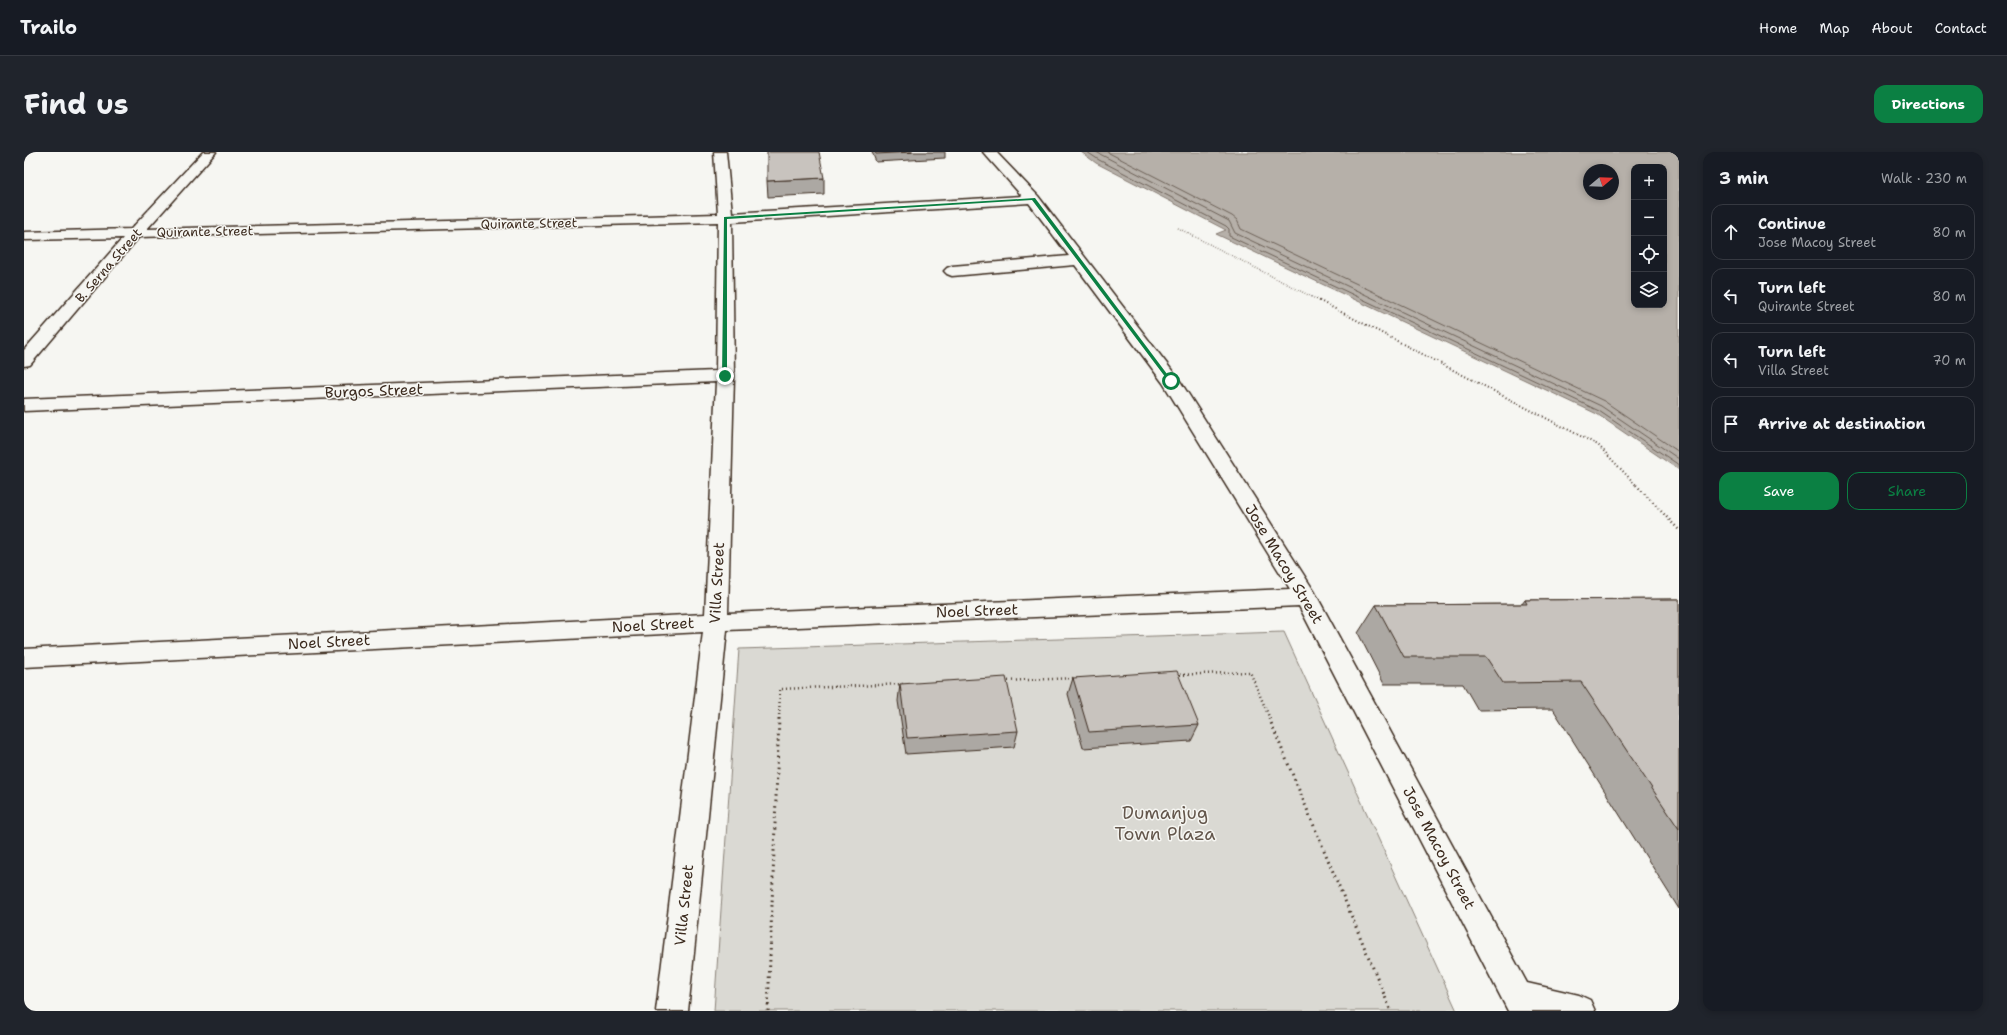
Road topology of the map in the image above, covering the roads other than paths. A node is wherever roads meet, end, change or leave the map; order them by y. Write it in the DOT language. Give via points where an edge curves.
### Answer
graph roads {
  1 [pos="210,152"];
  2 [pos="720,152"];
  3 [pos="989,152"];
  4 [pos="1033,199"];
  5 [pos="725,218"];
  6 [pos="135,233"];
  7 [pos="24,236"];
  8 [pos="1080,260"];
  9 [pos="952,271"];
  10 [pos="24,361"];
  11 [pos="725,376"];
  12 [pos="24,405"];
  13 [pos="1306,597"];
  14 [pos="716,622"];
  15 [pos="24,658"];
  16 [pos="1521,1004"];
  17 [pos="672,1011"];
  18 [pos="1579,1011"];
  1 -- 6 [label="street, B. Serna Street"];
  2 -- 5 [label="street, Villa Street"];
  3 -- 4 [label="street, Jose Macoy Street"];
  4 -- 5 [label="street, Quirante Street"];
  4 -- 8 [label="street, Jose Macoy Street"];
  5 -- 6 [label="street, Quirante Street"];
  5 -- 11 [label="street, Villa Street"];
  6 -- 7 [label="street, Quirante Street"];
  6 -- 10 [label="street, B. Serna Street"];
  8 -- 9 [label="street"];
  8 -- 13 [label="street, Jose Macoy Street" via="1171,381"];
  11 -- 12 [label="street, Burgos Street"];
  11 -- 14 [label="street, Villa Street"];
  13 -- 14 [label="street, Noel Street"];
  13 -- 16 [label="street, Jose Macoy Street"];
  14 -- 15 [label="street, Noel Street"];
  14 -- 17 [label="street, Villa Street"];
  16 -- 18 [label="street"];
}
